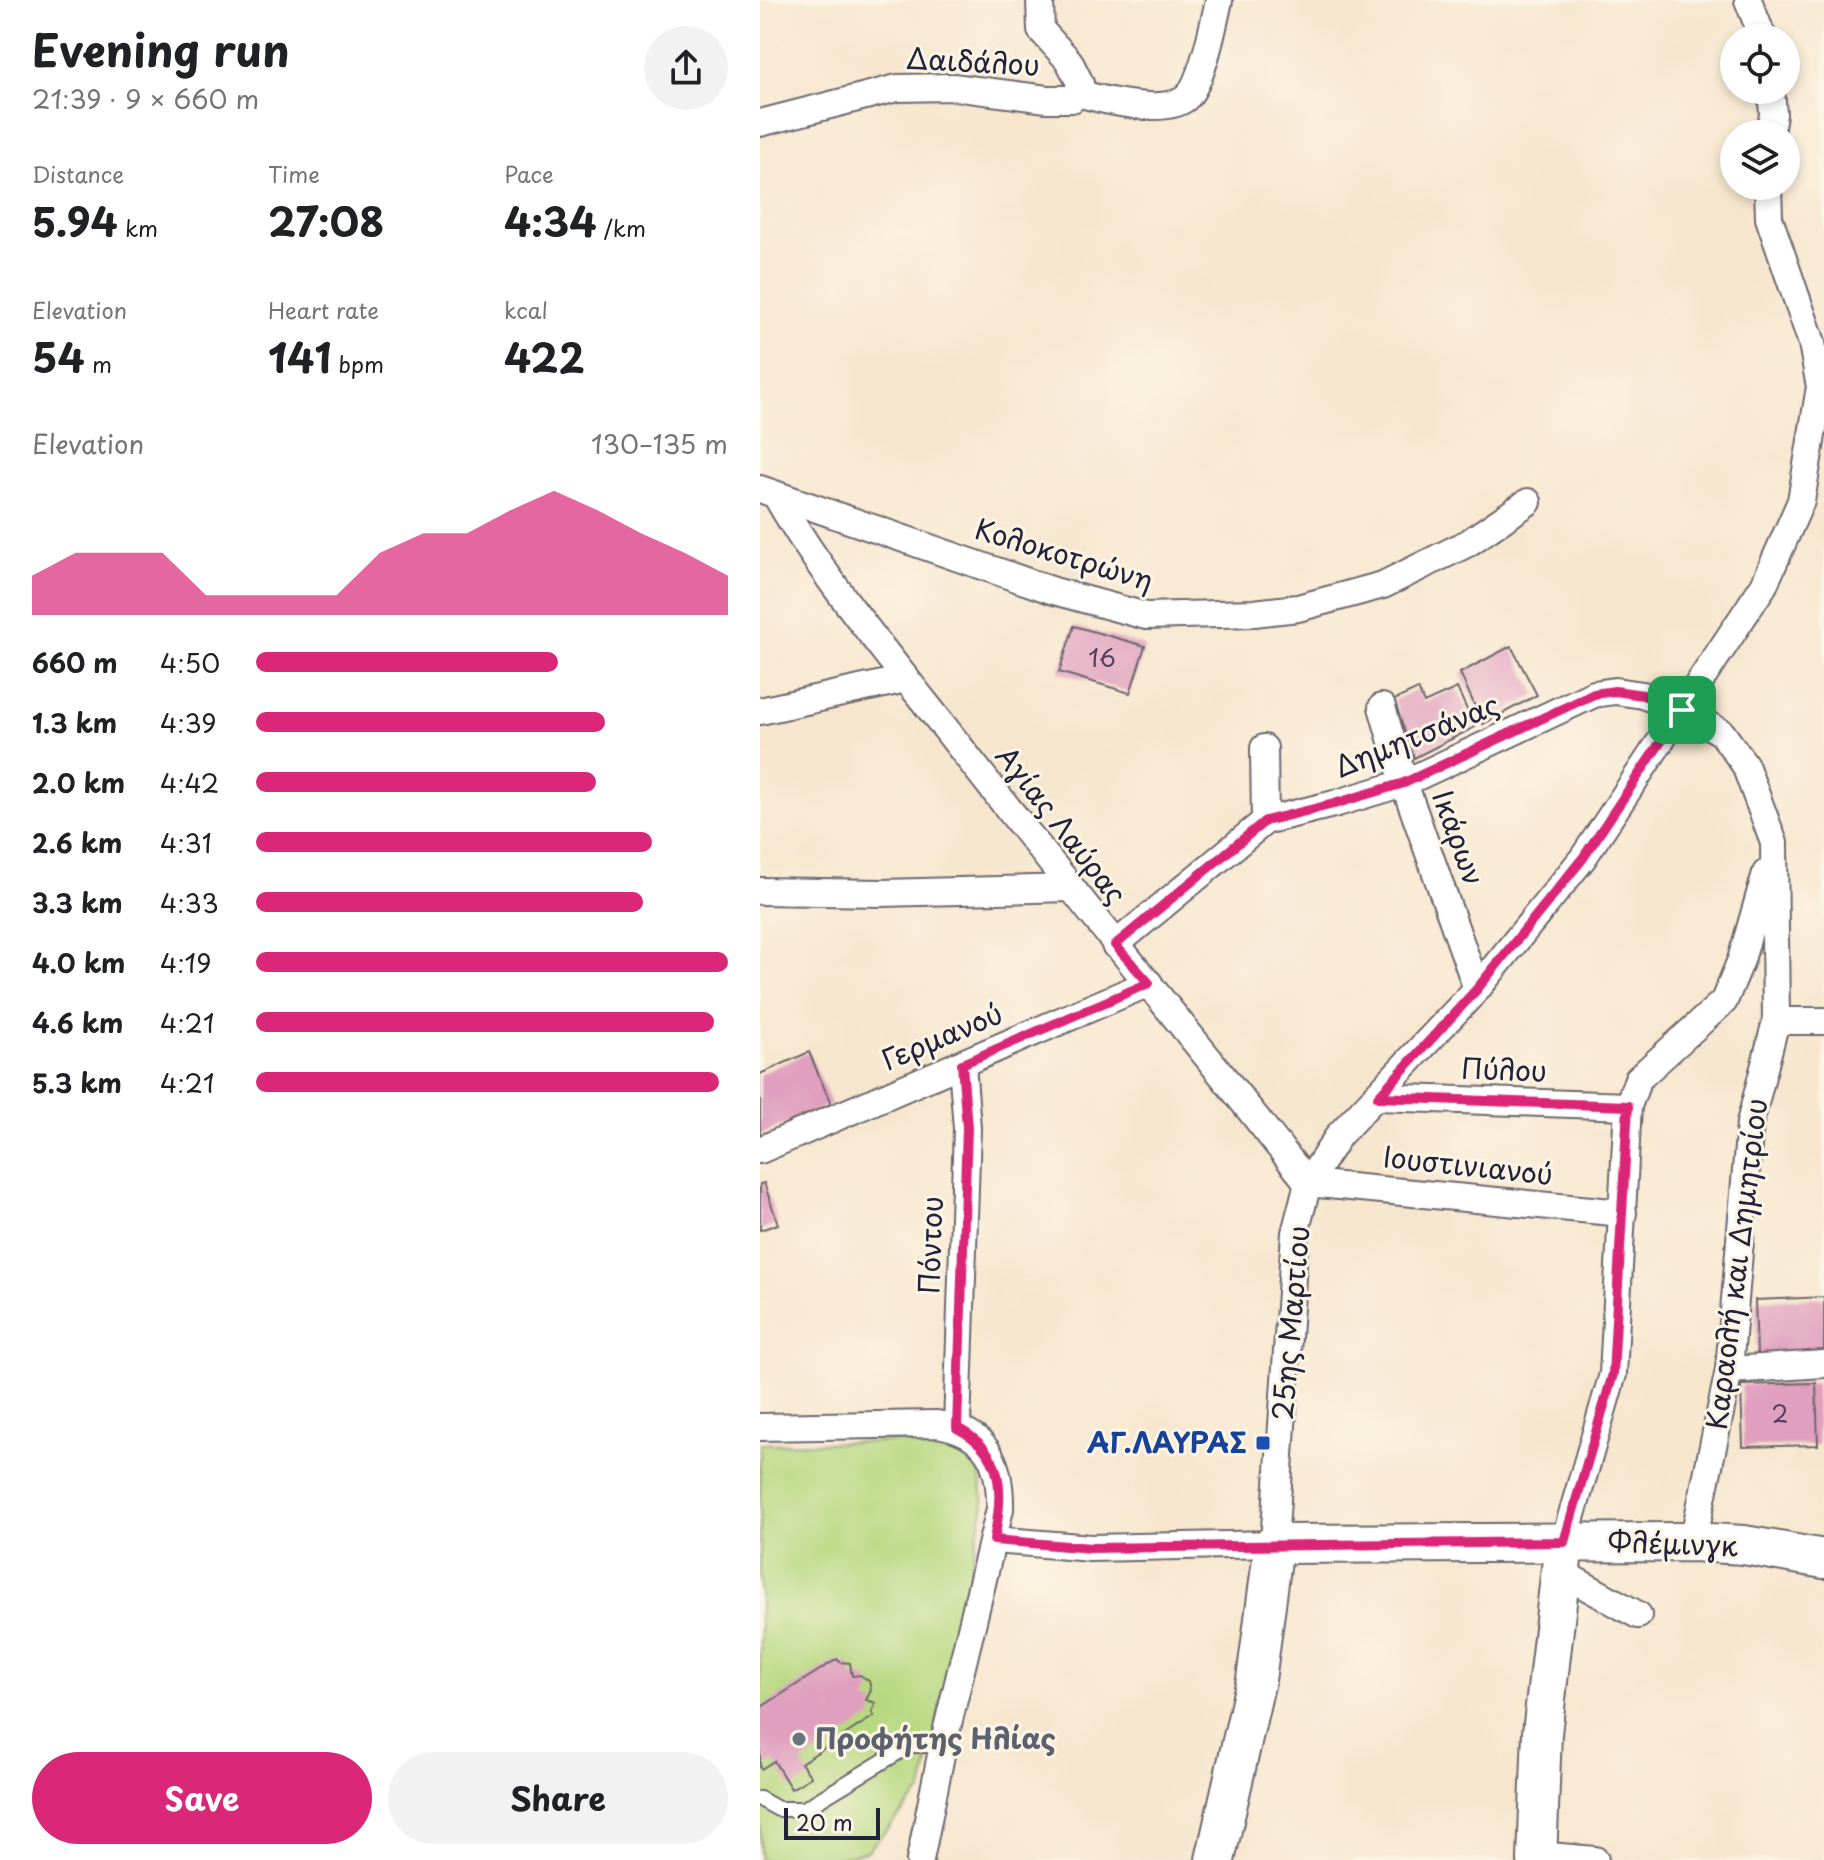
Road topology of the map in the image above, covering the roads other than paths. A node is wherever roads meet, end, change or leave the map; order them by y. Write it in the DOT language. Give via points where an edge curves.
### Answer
graph roads {
  1 [pos="1040,0"];
  2 [pos="1219,0"];
  3 [pos="1748,0"];
  4 [pos="1757,24"];
  5 [pos="1078,93"];
  6 [pos="760,123"];
  7 [pos="1768,200"];
  8 [pos="1822,388"];
  9 [pos="768,493"];
  10 [pos="1814,495"];
  11 [pos="1528,502"];
  12 [pos="906,679"];
  13 [pos="1382,707"];
  14 [pos="1682,710"];
  15 [pos="760,711"];
  16 [pos="1264,748"];
  17 [pos="1404,783"];
  18 [pos="1265,821"];
  19 [pos="1774,843"];
  20 [pos="1070,888"];
  21 [pos="760,891"];
  22 [pos="1115,945"];
  23 [pos="1149,983"];
  24 [pos="1477,989"];
  25 [pos="1776,1021"];
  26 [pos="1824,1021"];
  27 [pos="962,1064"];
  28 [pos="1378,1097"];
  29 [pos="1628,1106"];
  30 [pos="760,1150"];
  31 [pos="1308,1183"];
  32 [pos="1623,1213"];
  33 [pos="1824,1364"];
  34 [pos="1729,1370"];
  35 [pos="760,1427"];
  36 [pos="957,1428"];
  37 [pos="994,1540"];
  38 [pos="1693,1542"];
  39 [pos="1274,1544"];
  40 [pos="1562,1557"];
  41 [pos="1824,1559"];
  42 [pos="1638,1615"];
  43 [pos="943,1745"];
  44 [pos="760,1799"];
  45 [pos="1537,1857"];
  46 [pos="920,1860"];
  47 [pos="1215,1860"];
  48 [pos="1595,1860"];
  1 -- 5 [label="street, Δαιδάλου" via="1041,30 1069,61 1080,83"];
  2 -- 5 [label="street" via="1207,50 1186,99 1141,105"];
  3 -- 4 [label="street"];
  5 -- 6 [label="street, Δαιδάλου" via="1072,99 1047,99 953,87 897,88"];
  7 -- 8 [label="street, 25ης Μαρτίου" via="1769,218"];
  8 -- 10 [label="street, 25ης Μαρτίου"];
  9 -- 11 [label="street, Κολοκοτρώνη" via="1054,591 1146,616 1298,608 1383,585 1468,543"];
  9 -- 12 [label="street, Αγίας Λαύρας"];
  10 -- 14 [label="street, 25ης Μαρτίου" via="1801,501 1764,585"];
  12 -- 15 [label="street"];
  12 -- 20 [label="street, Αγίας Λαύρας"];
  13 -- 17 [label="street, Ικάρων"];
  14 -- 17 [label="street, Δημητσάνας" via="1643,695 1594,694"];
  14 -- 19 [label="street, Καραολή και Δημητρίου" via="1722,733 1745,765"];
  14 -- 24 [label="street, 25ης Μαρτίου" via="1583,858"];
  16 -- 18 [label="street"];
  17 -- 18 [label="street, Δημητσάνας"];
  17 -- 24 [label="street, Ικάρων"];
  18 -- 22 [label="street, Δημητσάνας"];
  19 -- 25 [label="street, Καραολή και Δημητρίου"];
  19 -- 29 [label="street" via="1724,1001 1638,1079"];
  20 -- 21 [label="street"];
  20 -- 22 [label="street, Αγίας Λαύρας"];
  22 -- 23 [label="street, Αγίας Λαύρας"];
  23 -- 27 [label="street, Γερμανού"];
  23 -- 31 [label="street, Αγίας Λαύρας"];
  24 -- 28 [label="street, 25ης Μαρτίου"];
  25 -- 26 [label="street"];
  25 -- 34 [label="street, Καραολή και Δημητρίου" via="1750,1123"];
  27 -- 30 [label="street, Γερμανού"];
  27 -- 36 [label="street, Πόντου" via="967,1128"];
  28 -- 29 [label="street, Πύλου"];
  28 -- 31 [label="street, 25ης Μαρτίου" via="1339,1135"];
  29 -- 32 [label="street"];
  31 -- 32 [label="street, Ιουστινιανού"];
  31 -- 39 [label="street, 25ης Μαρτίου" via="1295,1233"];
  32 -- 40 [label="street" via="1613,1374"];
  33 -- 34 [label="street"];
  34 -- 38 [label="street, Καραολή και Δημητρίου"];
  35 -- 36 [label="street"];
  36 -- 37 [label="street" via="974,1436 995,1465 1000,1499"];
  37 -- 39 [label="street, Φλέμινγκ" via="1091,1548"];
  37 -- 43 [label="street"];
  38 -- 40 [label="street, Φλέμινγκ"];
  38 -- 41 [label="street, Φλέμινγκ"];
  39 -- 40 [label="street, Φλέμινγκ"];
  39 -- 47 [label="street, 25ης Μαρτίου" via="1256,1680"];
  40 -- 42 [label="street"];
  40 -- 45 [label="street" via="1542,1733"];
  43 -- 44 [label="lane" via="910,1745 804,1809 778,1809"];
  43 -- 46 [label="street"];
  45 -- 48 [label="street"];
}
